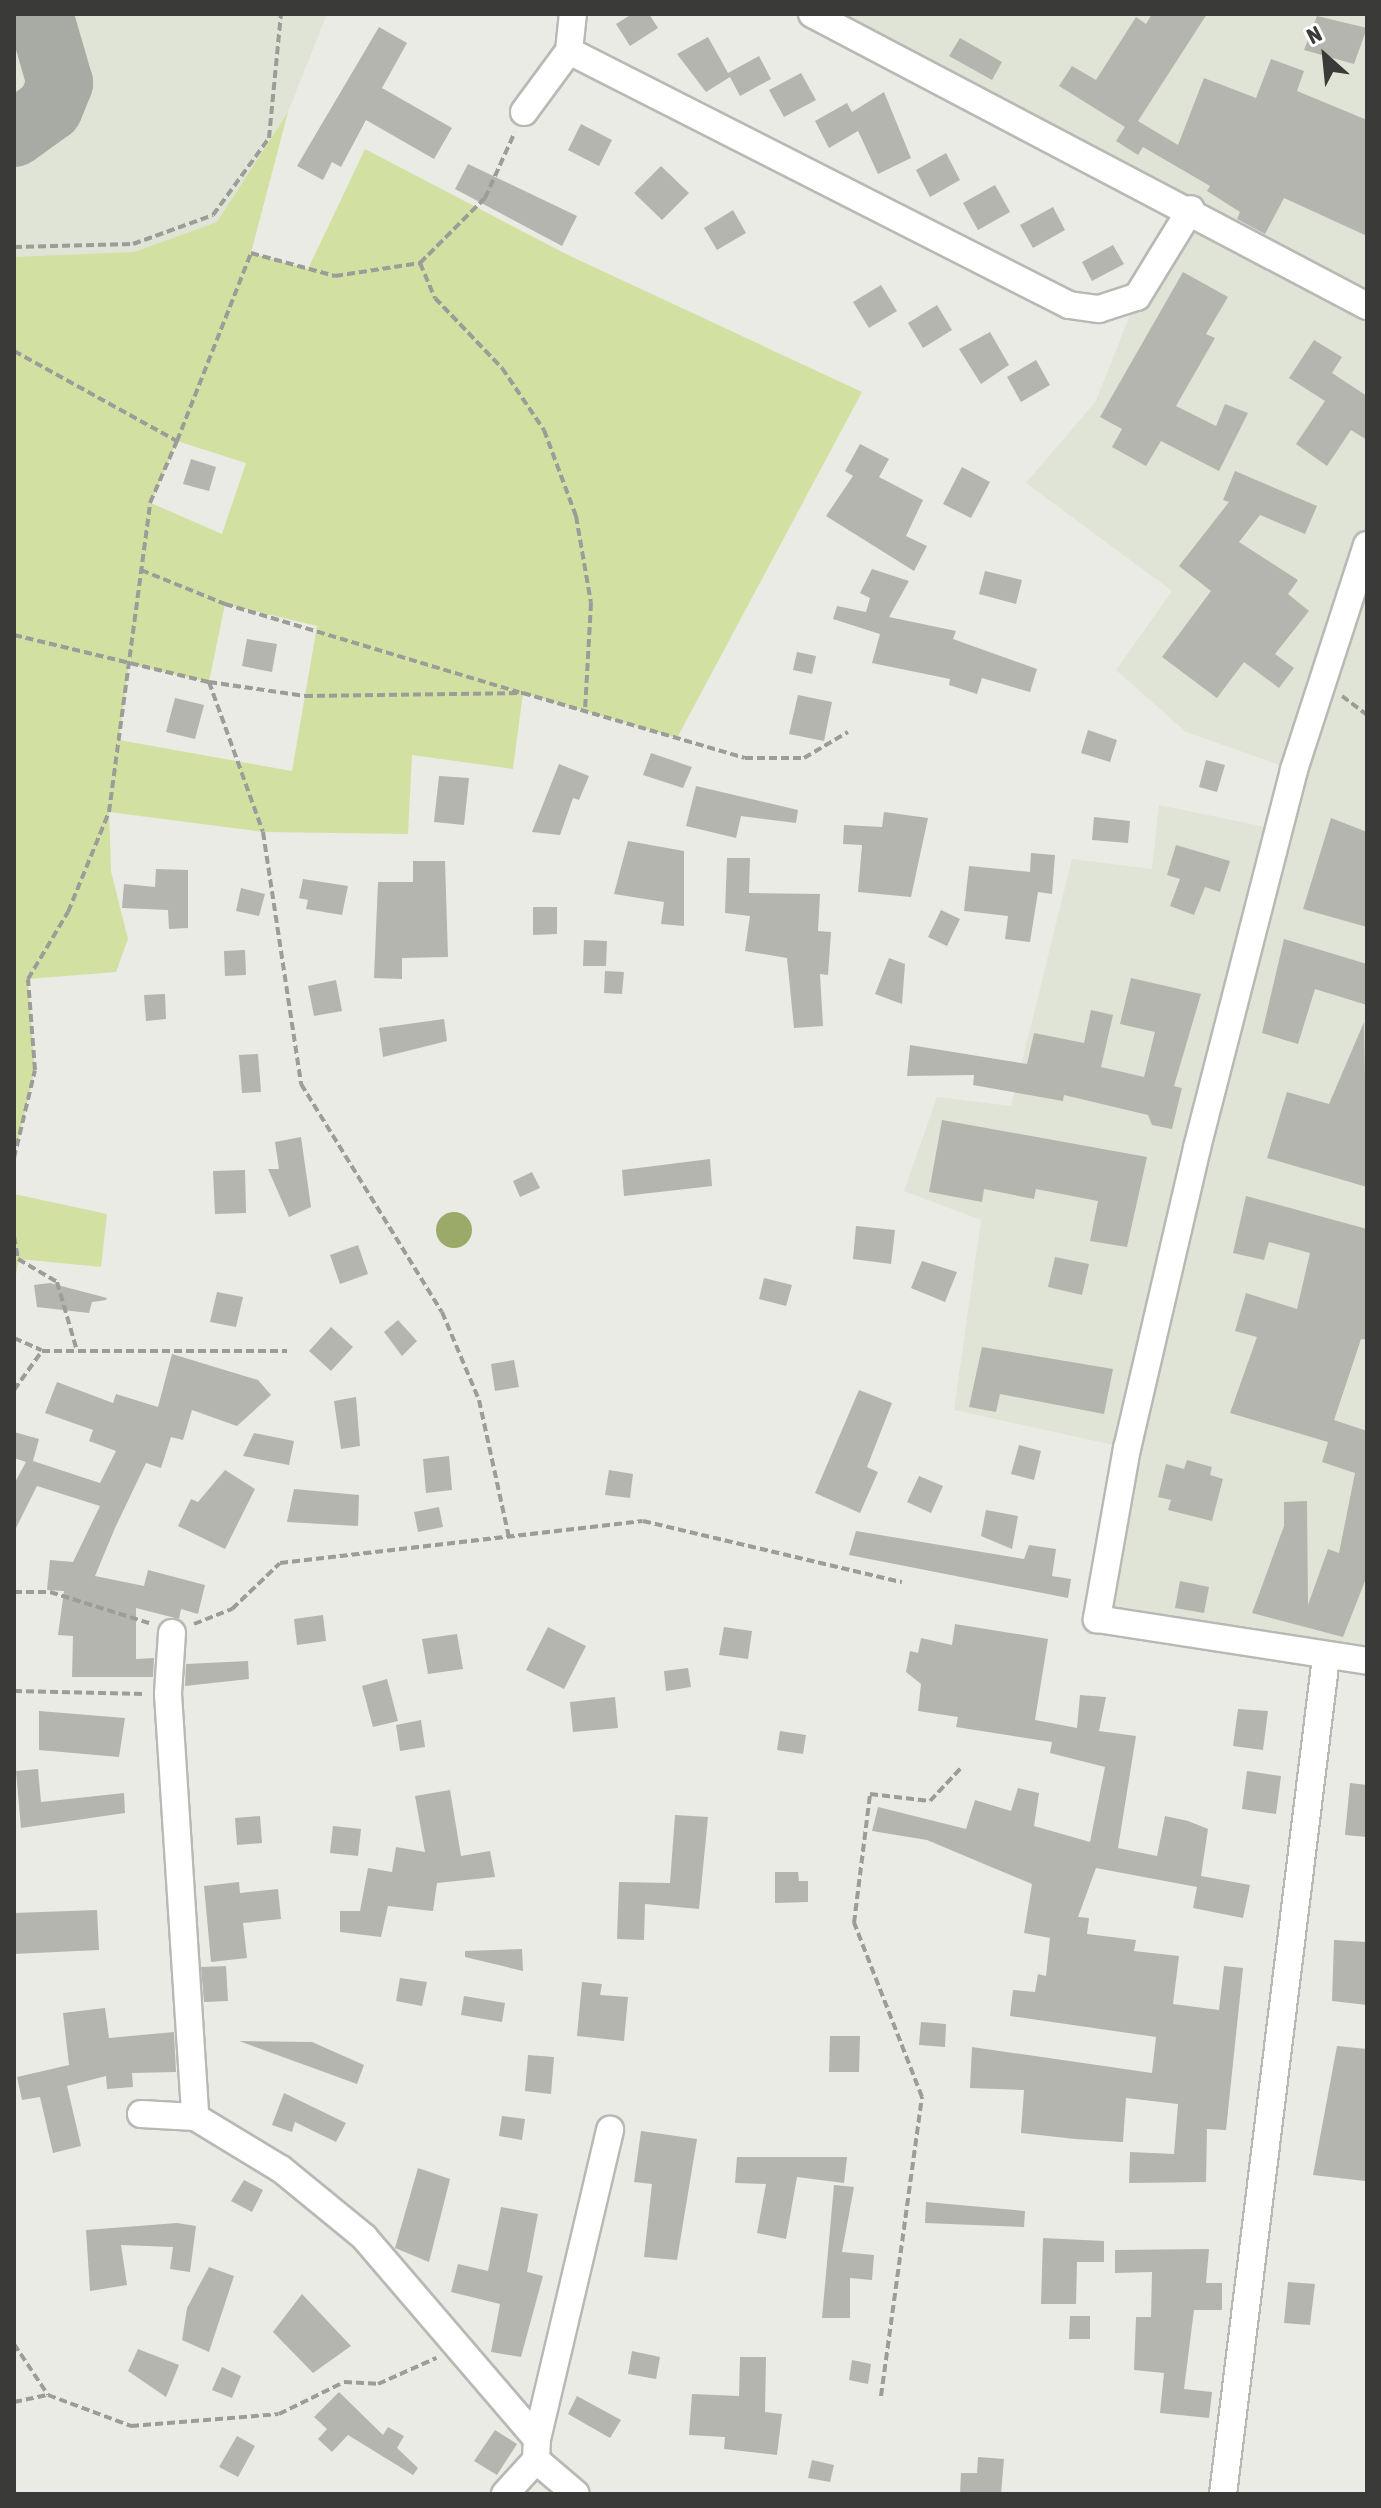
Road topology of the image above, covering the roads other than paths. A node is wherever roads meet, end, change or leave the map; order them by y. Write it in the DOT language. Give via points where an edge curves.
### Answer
graph roads {
  1 [pos="573,14"];
  2 [pos="812,14"];
  3 [pos="569,51"];
  4 [pos="524,112"];
  5 [pos="1191,209"];
  6 [pos="1367,306"];
  7 [pos="1367,545"];
  8 [pos="172,1633"];
  9 [pos="1326,1657"];
  10 [pos="1367,1661"];
  11 [pos="141,2114"];
  12 [pos="195,2117"];
  13 [pos="610,2129"];
  14 [pos="536,2450"];
  15 [pos="505,2494"];
  16 [pos="576,2494"];
  17 [pos="1223,2494"];
  1 -- 3 [label="street"];
  2 -- 5 [label="street"];
  3 -- 4 [label="street"];
  3 -- 5 [label="street" via="1069,305 1099,309 1137,297"];
  5 -- 6 [label="street"];
  7 -- 9 [label="street" via="1321,688 1197,1148 1127,1448 1097,1619"];
  8 -- 12 [label="street" via="168,1694"];
  9 -- 10 [label="street"];
  9 -- 17 [label="street"];
  11 -- 12 [label="street"];
  12 -- 14 [label="street" via="281,2169 364,2237"];
  13 -- 14 [label="street"];
  14 -- 15 [label="street"];
  14 -- 16 [label="street"];
}
